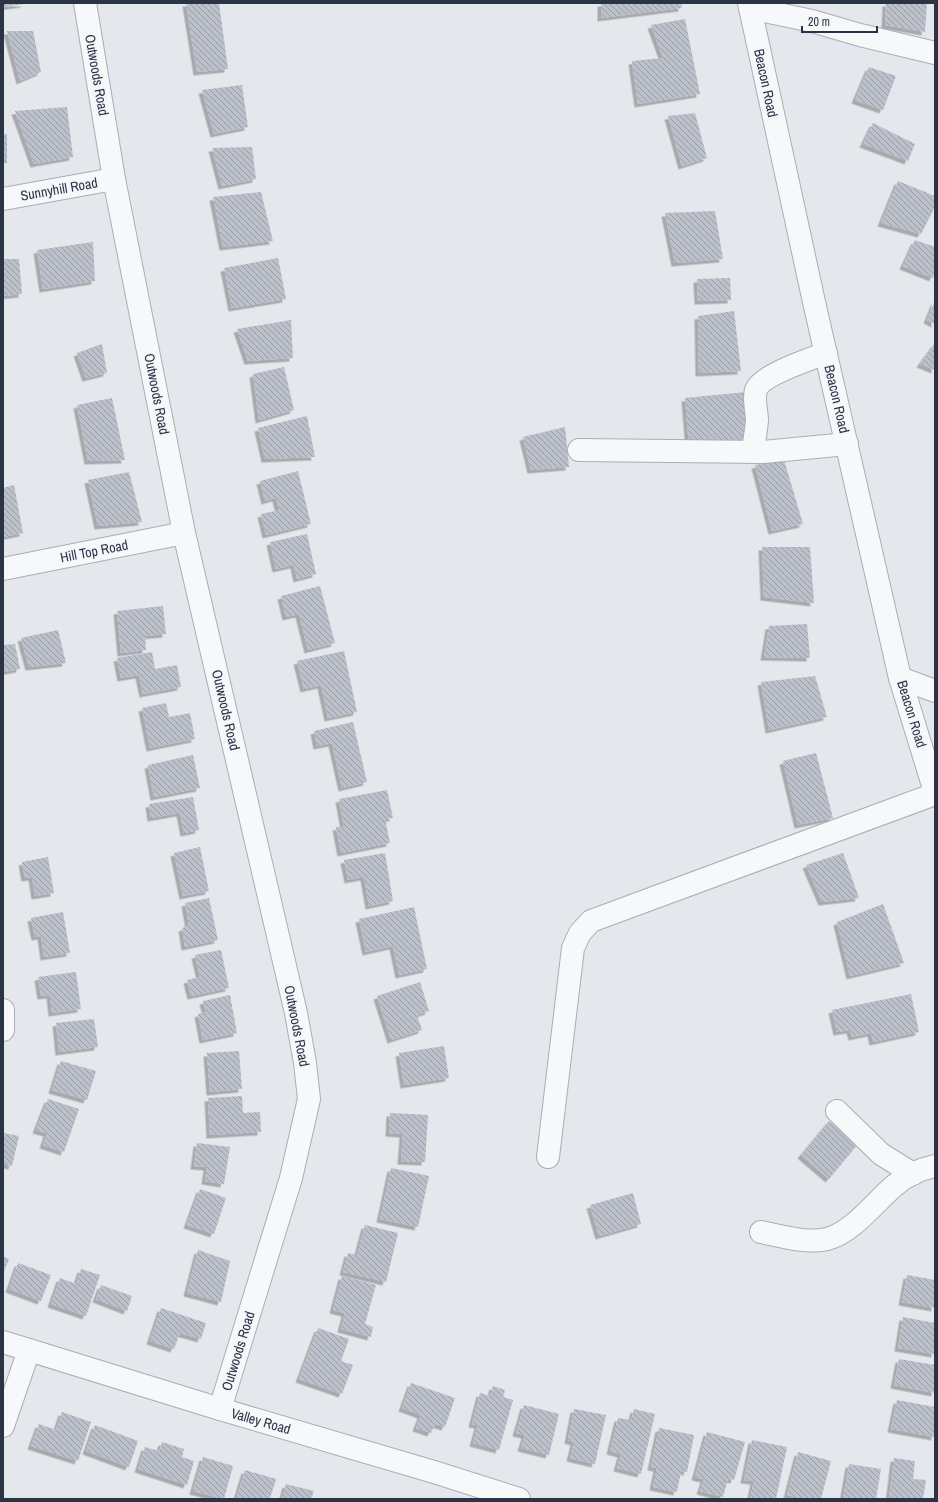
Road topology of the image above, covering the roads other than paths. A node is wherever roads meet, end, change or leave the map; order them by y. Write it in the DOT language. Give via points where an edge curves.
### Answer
graph roads {
  1 [pos="85,3"];
  2 [pos="749,6"];
  3 [pos="935,53"];
  4 [pos="114,179"];
  5 [pos="3,199"];
  6 [pos="826,353"];
  7 [pos="847,444"];
  8 [pos="579,450"];
  9 [pos="753,452"];
  10 [pos="184,533"];
  11 [pos="3,569"];
  12 [pos="900,678"];
  13 [pos="935,691"];
  14 [pos="935,793"];
  15 [pos="3,1010"];
  16 [pos="3,1030"];
  17 [pos="837,1111"];
  18 [pos="548,1157"];
  19 [pos="935,1166"];
  20 [pos="913,1174"];
  21 [pos="761,1232"];
  22 [pos="3,1342"];
  23 [pos="29,1350"];
  24 [pos="220,1409"];
  25 [pos="3,1426"];
  26 [pos="519,1499"];
  1 -- 4 [label="street, Outwoods Road"];
  2 -- 3 [label="street"];
  2 -- 6 [label="street, Beacon Road"];
  4 -- 5 [label="street, Sunnyhill Road"];
  4 -- 10 [label="street, Outwoods Road"];
  6 -- 7 [label="street, Beacon Road"];
  6 -- 9 [label="street" via="763,381 757,390 757,422"];
  7 -- 9 [label="street"];
  7 -- 12 [label="street, Beacon Road"];
  8 -- 9 [label="street"];
  10 -- 11 [label="street, Hill Top Road"];
  10 -- 24 [label="street, Outwoods Road" via="296,1013 309,1099 291,1178"];
  12 -- 13 [label="street"];
  12 -- 14 [label="street, Beacon Road"];
  14 -- 18 [label="street" via="591,921 580,933 573,948"];
  15 -- 16 [label="street"];
  17 -- 20 [label="street" via="881,1154"];
  19 -- 20 [label="street"];
  20 -- 21 [label="street" via="896,1184 852,1225 828,1239 801,1240"];
  22 -- 23 [label="street, Valley Road"];
  23 -- 24 [label="street, Valley Road"];
  23 -- 25 [label="street"];
  24 -- 26 [label="street, Valley Road"];
}
